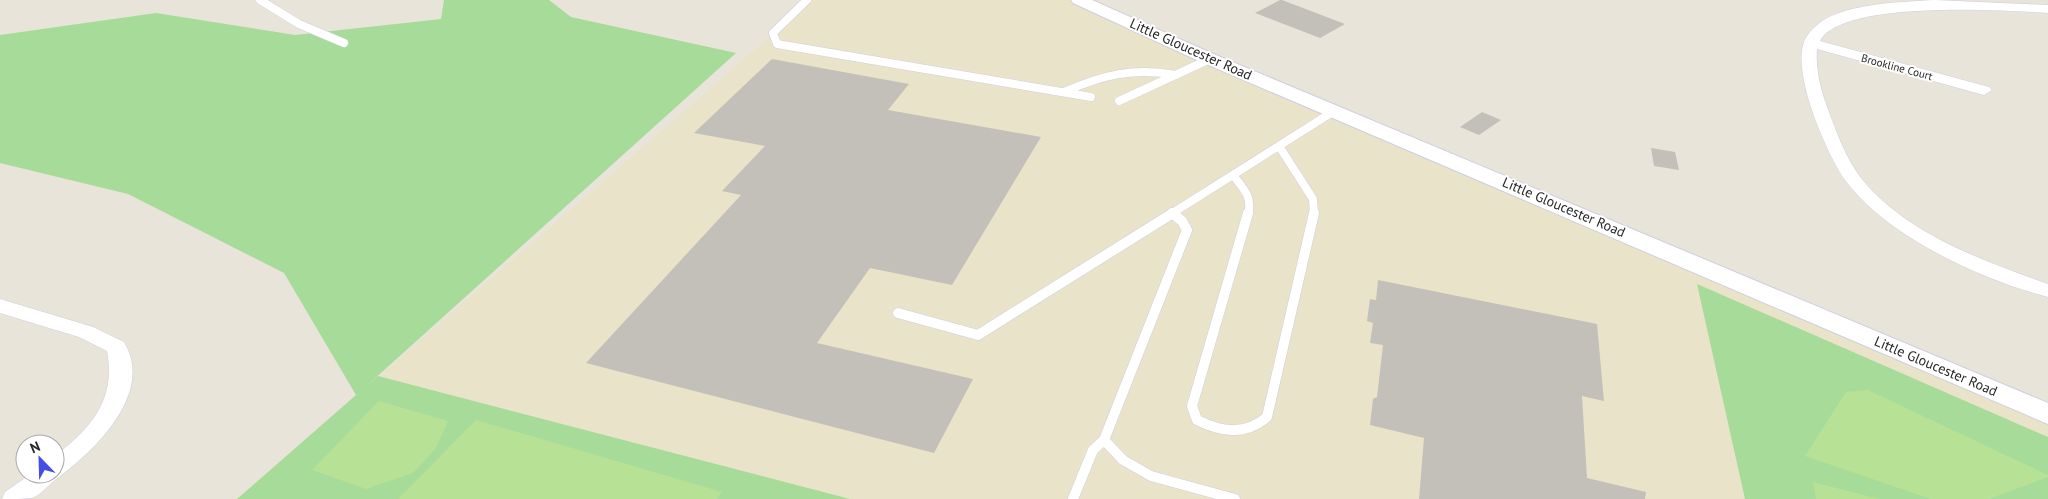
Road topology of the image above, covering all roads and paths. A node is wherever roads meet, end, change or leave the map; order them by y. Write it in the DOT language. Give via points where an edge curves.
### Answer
graph roads {
  1 [pos="260,0"];
  2 [pos="807,0"];
  3 [pos="1087,1"];
  4 [pos="2048,8"];
  5 [pos="344,43"];
  6 [pos="1810,43"];
  7 [pos="1210,59"];
  8 [pos="1176,75"];
  9 [pos="1984,90"];
  10 [pos="1064,92"];
  11 [pos="1090,97"];
  12 [pos="1119,101"];
  13 [pos="1334,111"];
  14 [pos="1279,146"];
  15 [pos="1233,175"];
  16 [pos="1172,213"];
  17 [pos="2048,291"];
  18 [pos="0,306"];
  19 [pos="898,313"];
  20 [pos="2048,414"];
  21 [pos="1104,440"];
  22 [pos="65,462"];
  23 [pos="34,484"];
  24 [pos="14,499"];
  25 [pos="1073,499"];
  26 [pos="1235,499"];
  1 -- 5 [label="lane" via="299,24"];
  2 -- 10 [label="lane" via="773,33 776,44"];
  3 -- 7 [label="street, Little Gloucester Road"];
  4 -- 6 [label="street" via="1963,3 1898,5 1849,15 1826,24"];
  6 -- 9 [label="street, Brookline Court"];
  6 -- 17 [label="street" via="1809,63 1817,104 1860,188 1900,223 1973,264"];
  7 -- 8 [label="lane"];
  7 -- 13 [label="street, Little Gloucester Road"];
  8 -- 10 [label="lane" via="1147,70 1122,71"];
  8 -- 12 [label="lane"];
  10 -- 11 [label="lane"];
  13 -- 14 [label="lane"];
  13 -- 20 [label="street, Little Gloucester Road"];
  14 -- 15 [label="lane"];
  14 -- 15 [label="lane" via="1313,200 1315,210 1267,417 1260,425 1238,431 1207,426 1197,420 1192,406 1251,204 1247,192"];
  15 -- 16 [label="lane"];
  16 -- 19 [label="lane" via="978,335"];
  16 -- 21 [label="lane" via="1187,230"];
  18 -- 22 [label="street" via="86,332 117,347 121,377 111,411 77,453"];
  21 -- 25 [label="lane" via="1093,450"];
  21 -- 26 [label="lane" via="1124,462 1142,471"];
  23 -- 24 [label="street"];
}
